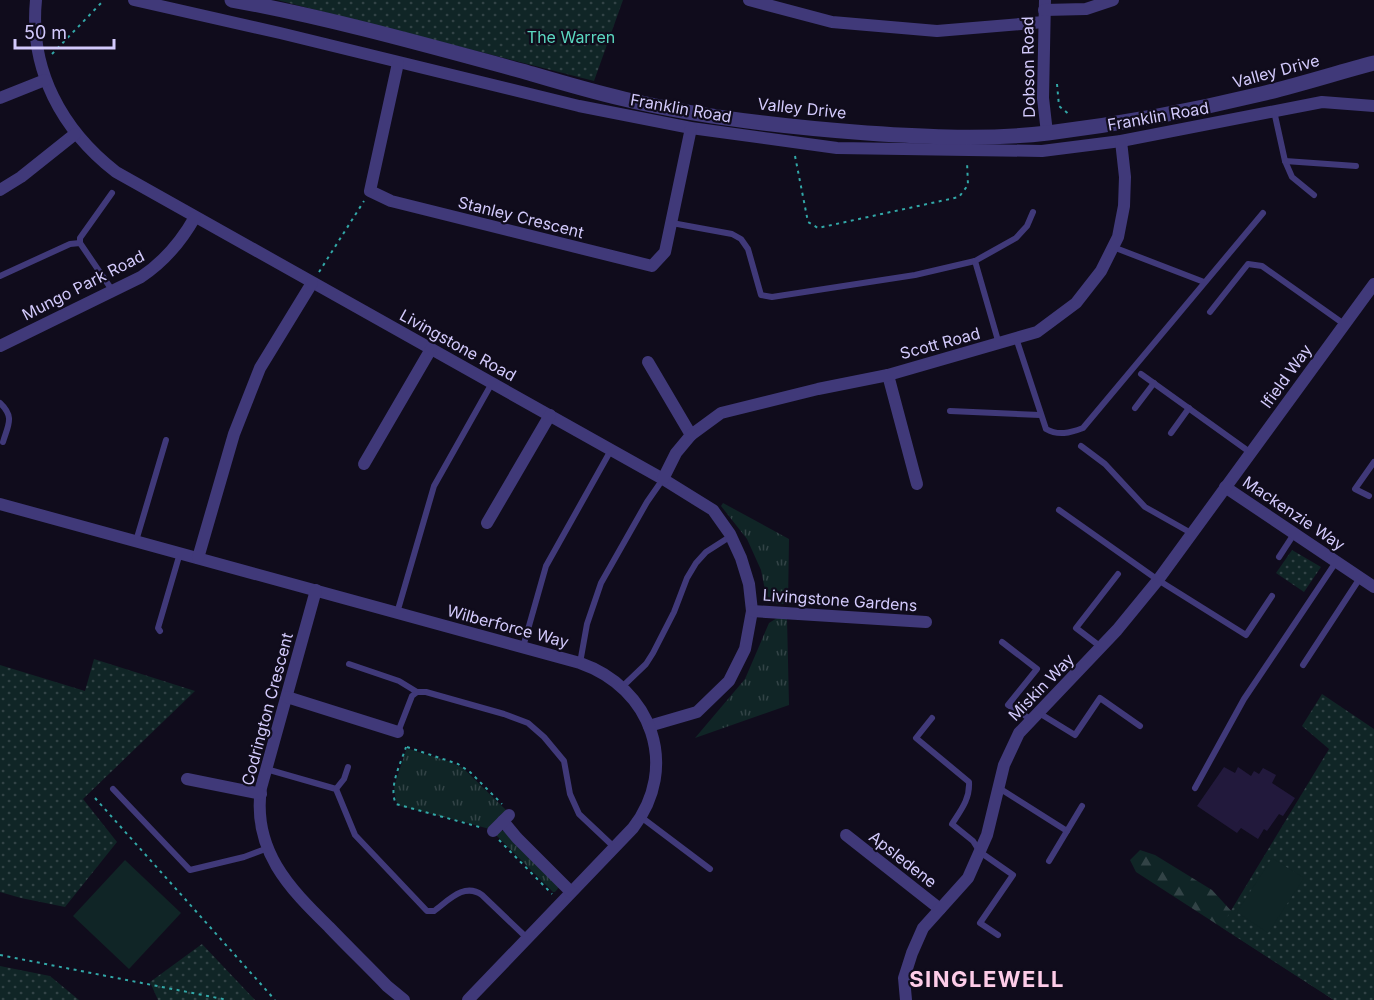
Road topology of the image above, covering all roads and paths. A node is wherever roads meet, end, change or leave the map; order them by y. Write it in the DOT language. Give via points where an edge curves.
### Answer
graph roads {
  1 [pos="36,0"];
  2 [pos="104,0"];
  3 [pos="134,0"];
  4 [pos="232,0"];
  5 [pos="750,0"];
  6 [pos="1113,0"];
  7 [pos="1044,11"];
  8 [pos="39,60"];
  9 [pos="398,63"];
  10 [pos="1374,63"];
  11 [pos="1057,76"];
  12 [pos="45,80"];
  13 [pos="0,98"];
  14 [pos="1374,106"];
  15 [pos="1274,111"];
  16 [pos="1075,116"];
  17 [pos="691,128"];
  18 [pos="1047,133"];
  19 [pos="75,134"];
  20 [pos="1121,141"];
  21 [pos="792,142"];
  22 [pos="967,150"];
  23 [pos="1285,161"];
  24 [pos="1356,166"];
  25 [pos="0,190"];
  26 [pos="370,191"];
  27 [pos="112,193"];
  28 [pos="1314,195"];
  29 [pos="1033,212"];
  30 [pos="1263,213"];
  31 [pos="195,217"];
  32 [pos="672,223"];
  33 [pos="80,243"];
  34 [pos="1113,247"];
  35 [pos="975,261"];
  36 [pos="0,276"];
  37 [pos="1204,282"];
  38 [pos="312,283"];
  39 [pos="1374,284"];
  40 [pos="113,291"];
  41 [pos="1210,312"];
  42 [pos="1344,324"];
  43 [pos="1016,338"];
  44 [pos="999,344"];
  45 [pos="0,346"];
  46 [pos="431,348"];
  47 [pos="648,362"];
  48 [pos="1140,374"];
  49 [pos="888,375"];
  50 [pos="492,383"];
  51 [pos="1154,383"];
  52 [pos="0,403"];
  53 [pos="1136,408"];
  54 [pos="1189,408"];
  55 [pos="950,411"];
  56 [pos="550,415"];
  57 [pos="1040,415"];
  58 [pos="1171,433"];
  59 [pos="692,435"];
  60 [pos="166,440"];
  61 [pos="3,442"];
  62 [pos="1081,446"];
  63 [pos="611,450"];
  64 [pos="1251,453"];
  65 [pos="1374,462"];
  66 [pos="364,464"];
  67 [pos="663,479"];
  68 [pos="917,484"];
  69 [pos="1225,487"];
  70 [pos="1369,496"];
  71 [pos="0,504"];
  72 [pos="1059,510"];
  73 [pos="487,523"];
  74 [pos="1191,533"];
  75 [pos="1294,534"];
  76 [pos="730,536"];
  77 [pos="136,542"];
  78 [pos="180,553"];
  79 [pos="1279,556"];
  80 [pos="198,558"];
  81 [pos="1336,562"];
  82 [pos="1118,574"];
  83 [pos="1360,578"];
  84 [pos="1158,580"];
  85 [pos="1374,587"];
  86 [pos="316,590"];
  87 [pos="1272,596"];
  88 [pos="752,610"];
  89 [pos="397,613"];
  90 [pos="926,622"];
  91 [pos="160,632"];
  92 [pos="1002,642"];
  93 [pos="523,647"];
  94 [pos="1101,648"];
  95 [pos="580,663"];
  96 [pos="349,664"];
  97 [pos="1303,665"];
  98 [pos="622,687"];
  99 [pos="417,692"];
  100 [pos="287,697"];
  101 [pos="1036,716"];
  102 [pos="933,718"];
  103 [pos="649,726"];
  104 [pos="1140,726"];
  105 [pos="398,732"];
  106 [pos="406,747"];
  107 [pos="348,767"];
  108 [pos="266,769"];
  109 [pos="187,779"];
  110 [pos="998,788"];
  111 [pos="1195,788"];
  112 [pos="112,789"];
  113 [pos="336,789"];
  114 [pos="261,794"];
  115 [pos="95,798"];
  116 [pos="1082,806"];
  117 [pos="505,814"];
  118 [pos="641,817"];
  119 [pos="1067,831"];
  120 [pos="493,833"];
  121 [pos="846,835"];
  122 [pos="614,847"];
  123 [pos="268,849"];
  124 [pos="980,852"];
  125 [pos="1049,861"];
  126 [pos="710,869"];
  127 [pos="571,892"];
  128 [pos="554,896"];
  129 [pos="940,909"];
  130 [pos="998,935"];
  131 [pos="527,938"];
  132 [pos="0,955"];
  133 [pos="228,1000"];
  134 [pos="275,1000"];
  135 [pos="404,1000"];
  136 [pos="468,1000"];
  137 [pos="906,1000"];
  1 -- 8 [label="street, Livingstone Road"];
  2 -- 8 [label="path" via="54,53"];
  3 -- 9 [label="street, Franklin Road"];
  4 -- 18 [label="street, Valley Drive" via="346,24 623,99 699,114 909,136"];
  5 -- 7 [label="street" via="832,22 937,31"];
  6 -- 7 [label="street" via="1086,9"];
  7 -- 18 [label="street, Dobson Road" via="1043,98"];
  8 -- 12 [label="street, Livingstone Road"];
  9 -- 17 [label="street, Franklin Road"];
  9 -- 26 [label="street"];
  10 -- 18 [label="street, Valley Drive" via="1264,94"];
  11 -- 16 [label="path" via="1059,106"];
  12 -- 13 [label="street"];
  12 -- 19 [label="street, Livingstone Road"];
  14 -- 15 [label="street, Franklin Road" via="1322,102"];
  15 -- 20 [label="street, Franklin Road"];
  15 -- 23 [label="lane"];
  17 -- 21 [label="street, Franklin Road"];
  17 -- 32 [label="street, Stanley Crescent"];
  19 -- 25 [label="street"];
  19 -- 31 [label="street, Livingstone Road" via="116,172"];
  20 -- 22 [label="street, Franklin Road" via="1042,152"];
  20 -- 34 [label="street, Scott Road" via="1124,206"];
  21 -- 22 [label="street, Franklin Road" via="837,148"];
  21 -- 22 [label="path" via="808,222 818,228 959,196 968,185"];
  23 -- 24 [label="lane"];
  23 -- 28 [label="lane" via="1292,177"];
  26 -- 32 [label="street, Stanley Crescent" via="391,201 652,266 665,252"];
  26 -- 38 [label="path"];
  27 -- 33 [label="lane" via="82,233"];
  29 -- 35 [label="lane" via="1016,238"];
  30 -- 37 [label="lane"];
  31 -- 38 [label="street, Livingstone Road"];
  31 -- 40 [label="street, Mungo Park Road" via="176,247 154,268"];
  32 -- 35 [label="lane" via="741,239 761,295 771,297 915,275"];
  33 -- 36 [label="lane"];
  33 -- 40 [label="lane"];
  34 -- 37 [label="lane"];
  34 -- 43 [label="street, Scott Road" via="1101,271 1076,303 1037,332"];
  35 -- 44 [label="lane"];
  37 -- 57 [label="lane" via="1083,428 1054,434 1046,429"];
  38 -- 46 [label="street, Livingstone Road"];
  38 -- 80 [label="street" via="260,368 234,434"];
  39 -- 42 [label="street, Ifield Way"];
  40 -- 45 [label="street, Mungo Park Road"];
  41 -- 42 [label="lane" via="1248,264 1262,266"];
  42 -- 64 [label="street, Ifield Way"];
  43 -- 44 [label="street, Scott Road"];
  43 -- 57 [label="lane"];
  44 -- 49 [label="street, Scott Road"];
  46 -- 50 [label="street, Livingstone Road"];
  46 -- 66 [label="street"];
  47 -- 59 [label="street"];
  48 -- 51 [label="lane"];
  49 -- 59 [label="street, Scott Road" via="721,413"];
  49 -- 68 [label="street"];
  50 -- 56 [label="street, Livingstone Road"];
  50 -- 89 [label="lane" via="434,486"];
  51 -- 53 [label="lane"];
  51 -- 54 [label="lane"];
  52 -- 61 [label="lane" via="10,418"];
  54 -- 58 [label="lane"];
  54 -- 64 [label="lane"];
  55 -- 57 [label="lane"];
  56 -- 63 [label="street, Livingstone Road"];
  56 -- 73 [label="street"];
  59 -- 67 [label="street, Scott Road" via="676,453"];
  60 -- 77 [label="lane"];
  62 -- 74 [label="lane" via="1105,464 1144,507"];
  63 -- 67 [label="street, Livingstone Road"];
  63 -- 93 [label="lane" via="546,566"];
  64 -- 69 [label="street, Ifield Way"];
  65 -- 70 [label="lane" via="1355,489"];
  67 -- 76 [label="street, Livingstone Road" via="712,510"];
  67 -- 95 [label="lane" via="601,584 587,624"];
  69 -- 74 [label="street, Miskin Way"];
  69 -- 75 [label="street, Mackenzie Way"];
  71 -- 77 [label="street, Wilberforce Way"];
  72 -- 84 [label="lane"];
  74 -- 84 [label="street, Miskin Way"];
  75 -- 79 [label="lane"];
  75 -- 81 [label="street, Mackenzie Way"];
  76 -- 88 [label="street, Livingstone Road" via="749,584"];
  76 -- 98 [label="lane" via="696,563 653,653"];
  77 -- 78 [label="street, Wilberforce Way"];
  78 -- 80 [label="street, Wilberforce Way"];
  78 -- 91 [label="lane"];
  80 -- 86 [label="street, Wilberforce Way"];
  81 -- 83 [label="street, Mackenzie Way"];
  81 -- 111 [label="lane" via="1244,699"];
  82 -- 94 [label="lane" via="1076,628"];
  83 -- 85 [label="street, Mackenzie Way"];
  83 -- 97 [label="lane"];
  84 -- 87 [label="lane" via="1246,635"];
  84 -- 94 [label="street, Miskin Way"];
  86 -- 89 [label="street, Wilberforce Way"];
  86 -- 100 [label="street, Codrington Crescent"];
  88 -- 90 [label="street, Livingstone Gardens"];
  88 -- 103 [label="street, Livingstone Road" via="745,649 729,681 697,712"];
  89 -- 93 [label="street, Wilberforce Way"];
  92 -- 101 [label="lane" via="1037,669 1008,705"];
  93 -- 95 [label="street, Wilberforce Way"];
  94 -- 101 [label="street, Miskin Way"];
  95 -- 98 [label="street, Wilberforce Way"];
  96 -- 99 [label="lane" via="399,681"];
  98 -- 103 [label="street, Wilberforce Way"];
  99 -- 105 [label="lane"];
  99 -- 122 [label="lane" via="530,724 564,761 578,812"];
  100 -- 105 [label="street"];
  100 -- 108 [label="street, Codrington Crescent"];
  101 -- 104 [label="lane" via="1075,735 1100,698"];
  101 -- 110 [label="street, Miskin Way" via="1019,733"];
  102 -- 124 [label="lane" via="916,738 969,782 966,802 952,824"];
  103 -- 118 [label="street, Wilberforce Way" via="656,770 651,797"];
  105 -- 106 [label="path"];
  106 -- 117 [label="path" via="462,766"];
  106 -- 120 [label="path" via="393,789 396,804"];
  107 -- 113 [label="lane"];
  108 -- 113 [label="lane"];
  108 -- 114 [label="street, Codrington Crescent"];
  109 -- 114 [label="street"];
  110 -- 119 [label="lane"];
  110 -- 124 [label="street, Miskin Way"];
  112 -- 123 [label="lane" via="190,870"];
  113 -- 131 [label="lane" via="355,835 426,910 434,911 462,891 477,891"];
  114 -- 123 [label="street, Codrington Crescent"];
  115 -- 134 [label="path"];
  116 -- 119 [label="lane"];
  117 -- 120 [label="street"];
  117 -- 127 [label="street" via="517,838"];
  118 -- 122 [label="street, Wilberforce Way"];
  118 -- 126 [label="lane"];
  119 -- 125 [label="lane"];
  120 -- 128 [label="path"];
  121 -- 129 [label="street, Apsledene"];
  122 -- 127 [label="street, Wilberforce Way"];
  123 -- 135 [label="street, Codrington Crescent" via="292,890"];
  124 -- 129 [label="street, Miskin Way" via="968,878"];
  124 -- 130 [label="lane" via="1013,875 980,922"];
  127 -- 131 [label="street, Wilberforce Way"];
  129 -- 137 [label="street, Miskin Way" via="923,928 912,953 904,978"];
  131 -- 136 [label="street, Wilberforce Way"];
  132 -- 133 [label="path"];
}
